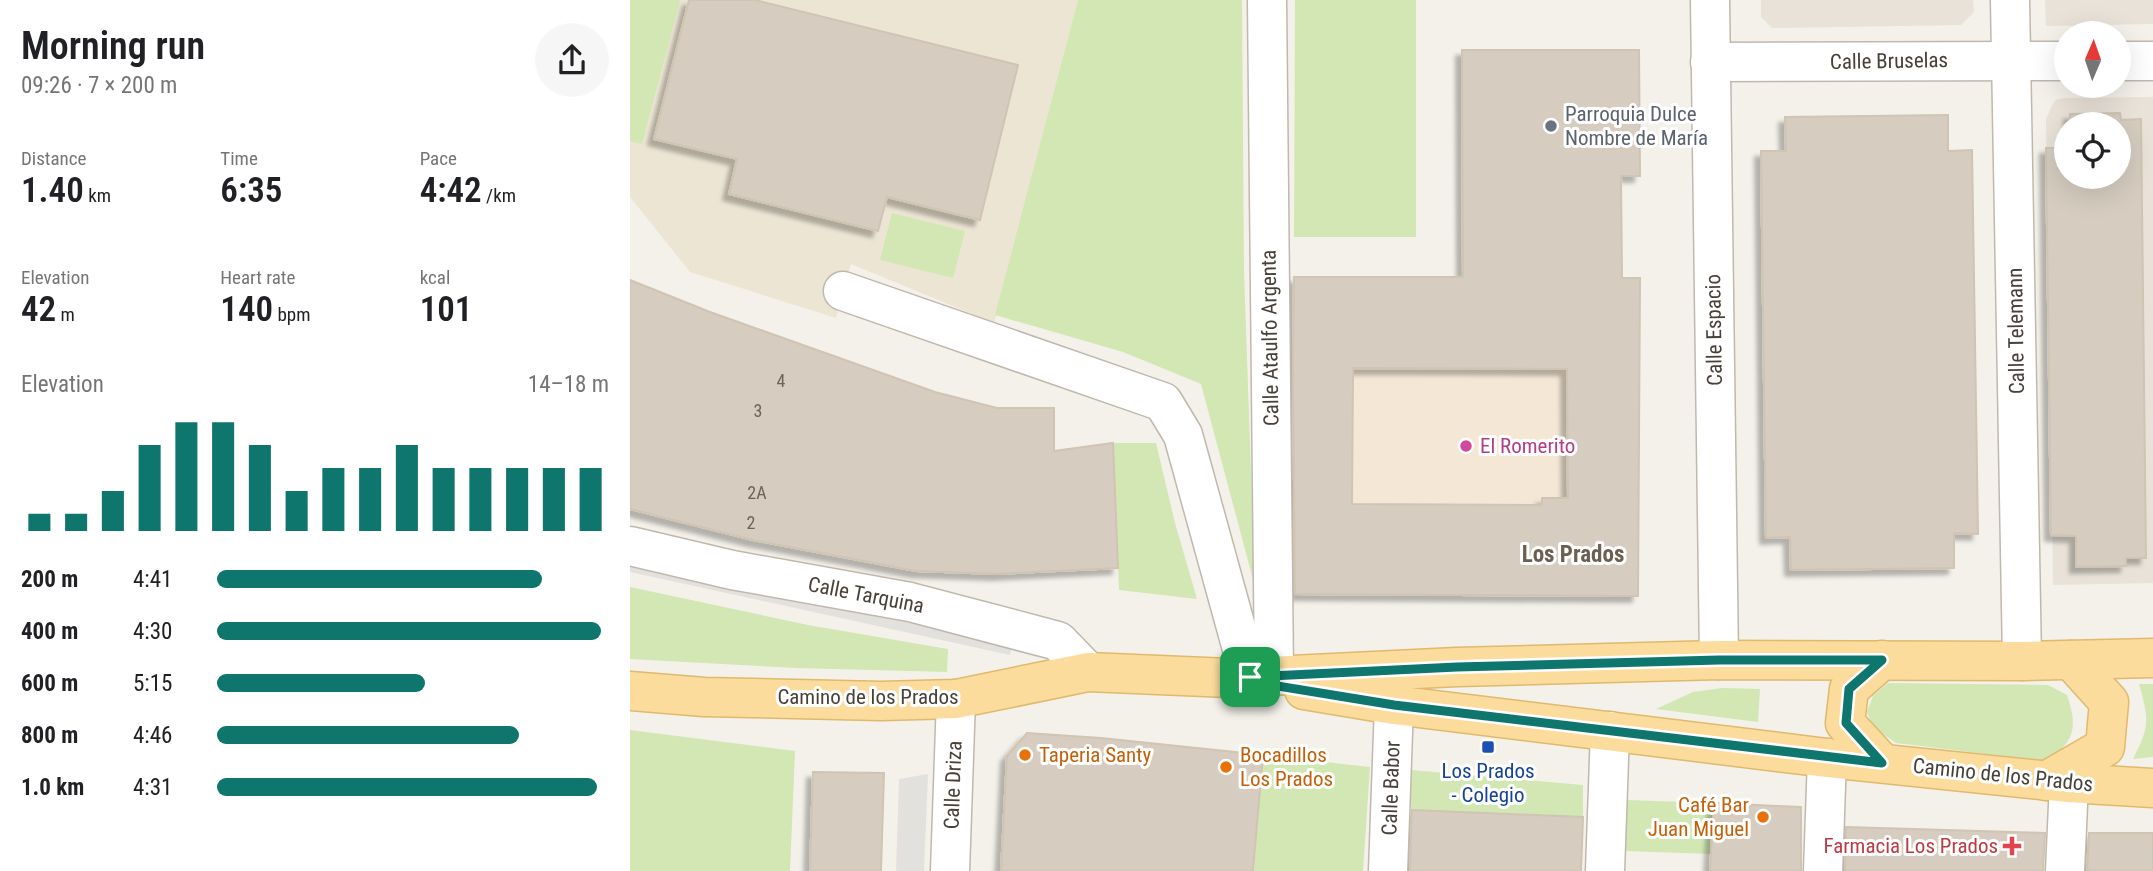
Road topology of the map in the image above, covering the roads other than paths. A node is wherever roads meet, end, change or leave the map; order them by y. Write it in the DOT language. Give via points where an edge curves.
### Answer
graph roads {
  1 [pos="1266,0"];
  2 [pos="1710,0"];
  3 [pos="2010,0"];
  4 [pos="2011,60"];
  5 [pos="2054,61"];
  6 [pos="2132,61"];
  7 [pos="2153,61"];
  8 [pos="1710,62"];
  9 [pos="843,290"];
  10 [pos="630,546"];
  11 [pos="2153,658"];
  12 [pos="1719,660"];
  13 [pos="1882,660"];
  14 [pos="2071,660"];
  15 [pos="2022,661"];
  16 [pos="1088,672"];
  17 [pos="1251,677"];
  18 [pos="630,691"];
  19 [pos="956,699"];
  20 [pos="1394,705"];
  21 [pos="1610,731"];
  22 [pos="1827,758"];
  23 [pos="1882,763"];
  24 [pos="2057,782"];
  25 [pos="2153,788"];
  26 [pos="950,871"];
  27 [pos="1388,871"];
  28 [pos="1605,871"];
  29 [pos="1823,871"];
  30 [pos="2065,871"];
  1 -- 17 [label="street, Calle Ataulfo Argenta"];
  2 -- 8 [label="street, Calle Espacio"];
  3 -- 4 [label="street, Calle Telemann"];
  4 -- 5 [label="street, Calle Bruselas"];
  4 -- 8 [label="street, Calle Bruselas"];
  4 -- 15 [label="street, Calle Telemann"];
  6 -- 7 [label="street"];
  8 -- 12 [label="street, Calle Espacio"];
  9 -- 17 [label="street" via="1163,402 1183,435"];
  10 -- 16 [label="street, Calle Tarquina" via="732,570 911,602 1058,641"];
  11 -- 14 [label="main road, Camino de los Prados"];
  12 -- 13 [label="main road, Camino de los Prados"];
  12 -- 17 [label="main road, Camino de los Prados"];
  13 -- 15 [label="main road, Camino de los Prados"];
  13 -- 23 [label="main road" via="1849,689 1846,723"];
  14 -- 15 [label="main road, Camino de los Prados"];
  14 -- 24 [label="main road" via="2109,702 2105,747"];
  16 -- 17 [label="main road, Camino de los Prados"];
  16 -- 19 [label="main road, Camino de los Prados"];
  17 -- 20 [label="main road, Camino de los Prados"];
  18 -- 19 [label="main road, Camino de los Prados" via="881,701"];
  19 -- 26 [label="street, Calle Driza"];
  20 -- 21 [label="main road, Camino de los Prados"];
  20 -- 27 [label="street, Calle Babor"];
  21 -- 22 [label="main road, Camino de los Prados"];
  21 -- 28 [label="street"];
  22 -- 23 [label="main road, Camino de los Prados"];
  22 -- 29 [label="street"];
  23 -- 24 [label="main road, Camino de los Prados"];
  24 -- 25 [label="main road, Camino de los Prados"];
  24 -- 30 [label="street"];
}
